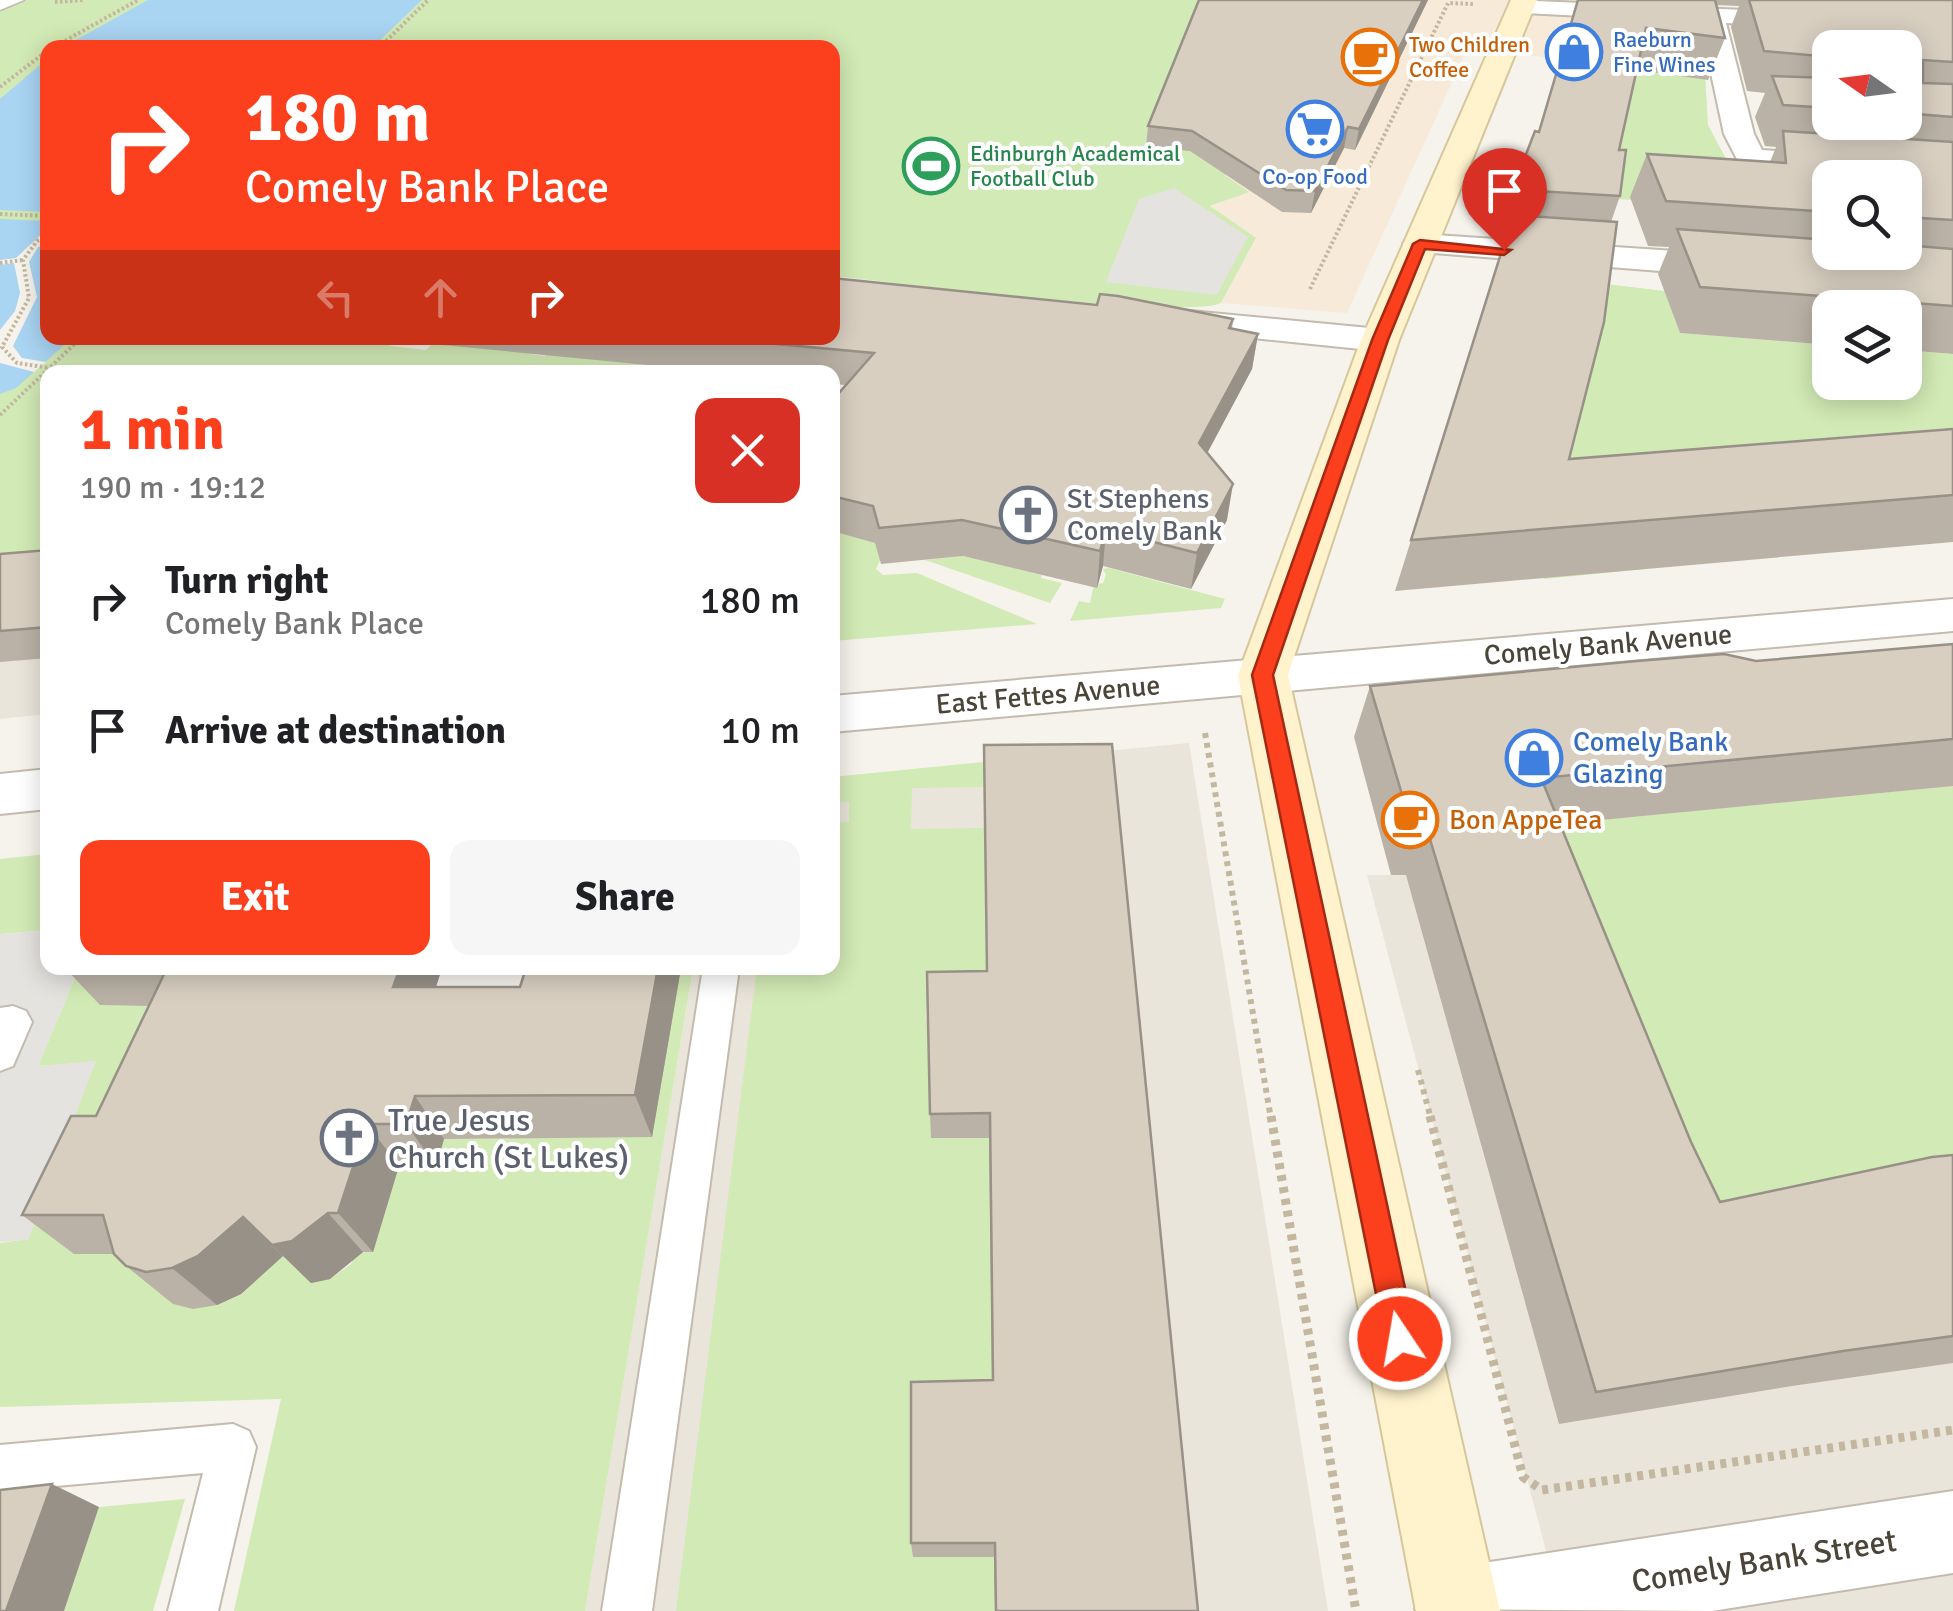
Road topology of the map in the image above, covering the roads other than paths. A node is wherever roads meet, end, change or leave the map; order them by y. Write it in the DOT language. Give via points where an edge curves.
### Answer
graph roads {
  1 [pos="13,0"];
  2 [pos="1523,2"];
  3 [pos="0,3"];
  4 [pos="1757,9"];
  5 [pos="1711,14"];
  6 [pos="1953,27"];
  7 [pos="1733,103"];
  8 [pos="1772,105"];
  9 [pos="1953,172"];
  10 [pos="1420,244"];
  11 [pos="1778,269"];
  12 [pos="1121,316"];
  13 [pos="1380,340"];
  14 [pos="1953,615"];
  15 [pos="1263,675"];
  16 [pos="840,713"];
  17 [pos="40,790"];
  18 [pos="0,794"];
  19 [pos="720,975"];
  20 [pos="0,1024"];
  21 [pos="0,1054"];
  22 [pos="0,1468"];
  23 [pos="1953,1532"];
  24 [pos="1458,1610"];
  25 [pos="192,1611"];
  26 [pos="627,1611"];
  1 -- 3 [label="street"];
  2 -- 5 [label="street"];
  2 -- 10 [label="main road"];
  4 -- 5 [label="street"];
  4 -- 6 [label="street"];
  5 -- 7 [label="street"];
  7 -- 8 [label="street"];
  7 -- 9 [label="street" via="1739,134 1754,158"];
  10 -- 11 [label="street"];
  10 -- 13 [label="main road"];
  12 -- 13 [label="street"];
  13 -- 15 [label="main road"];
  14 -- 15 [label="street, Comely Bank Avenue"];
  15 -- 16 [label="street, East Fettes Avenue"];
  15 -- 24 [label="main road"];
  17 -- 18 [label="street"];
  19 -- 26 [label="lane"];
  20 -- 21 [label="lane" via="13,1022"];
  22 -- 25 [label="lane" via="233,1447"];
  23 -- 24 [label="street, Comely Bank Street"];
}
